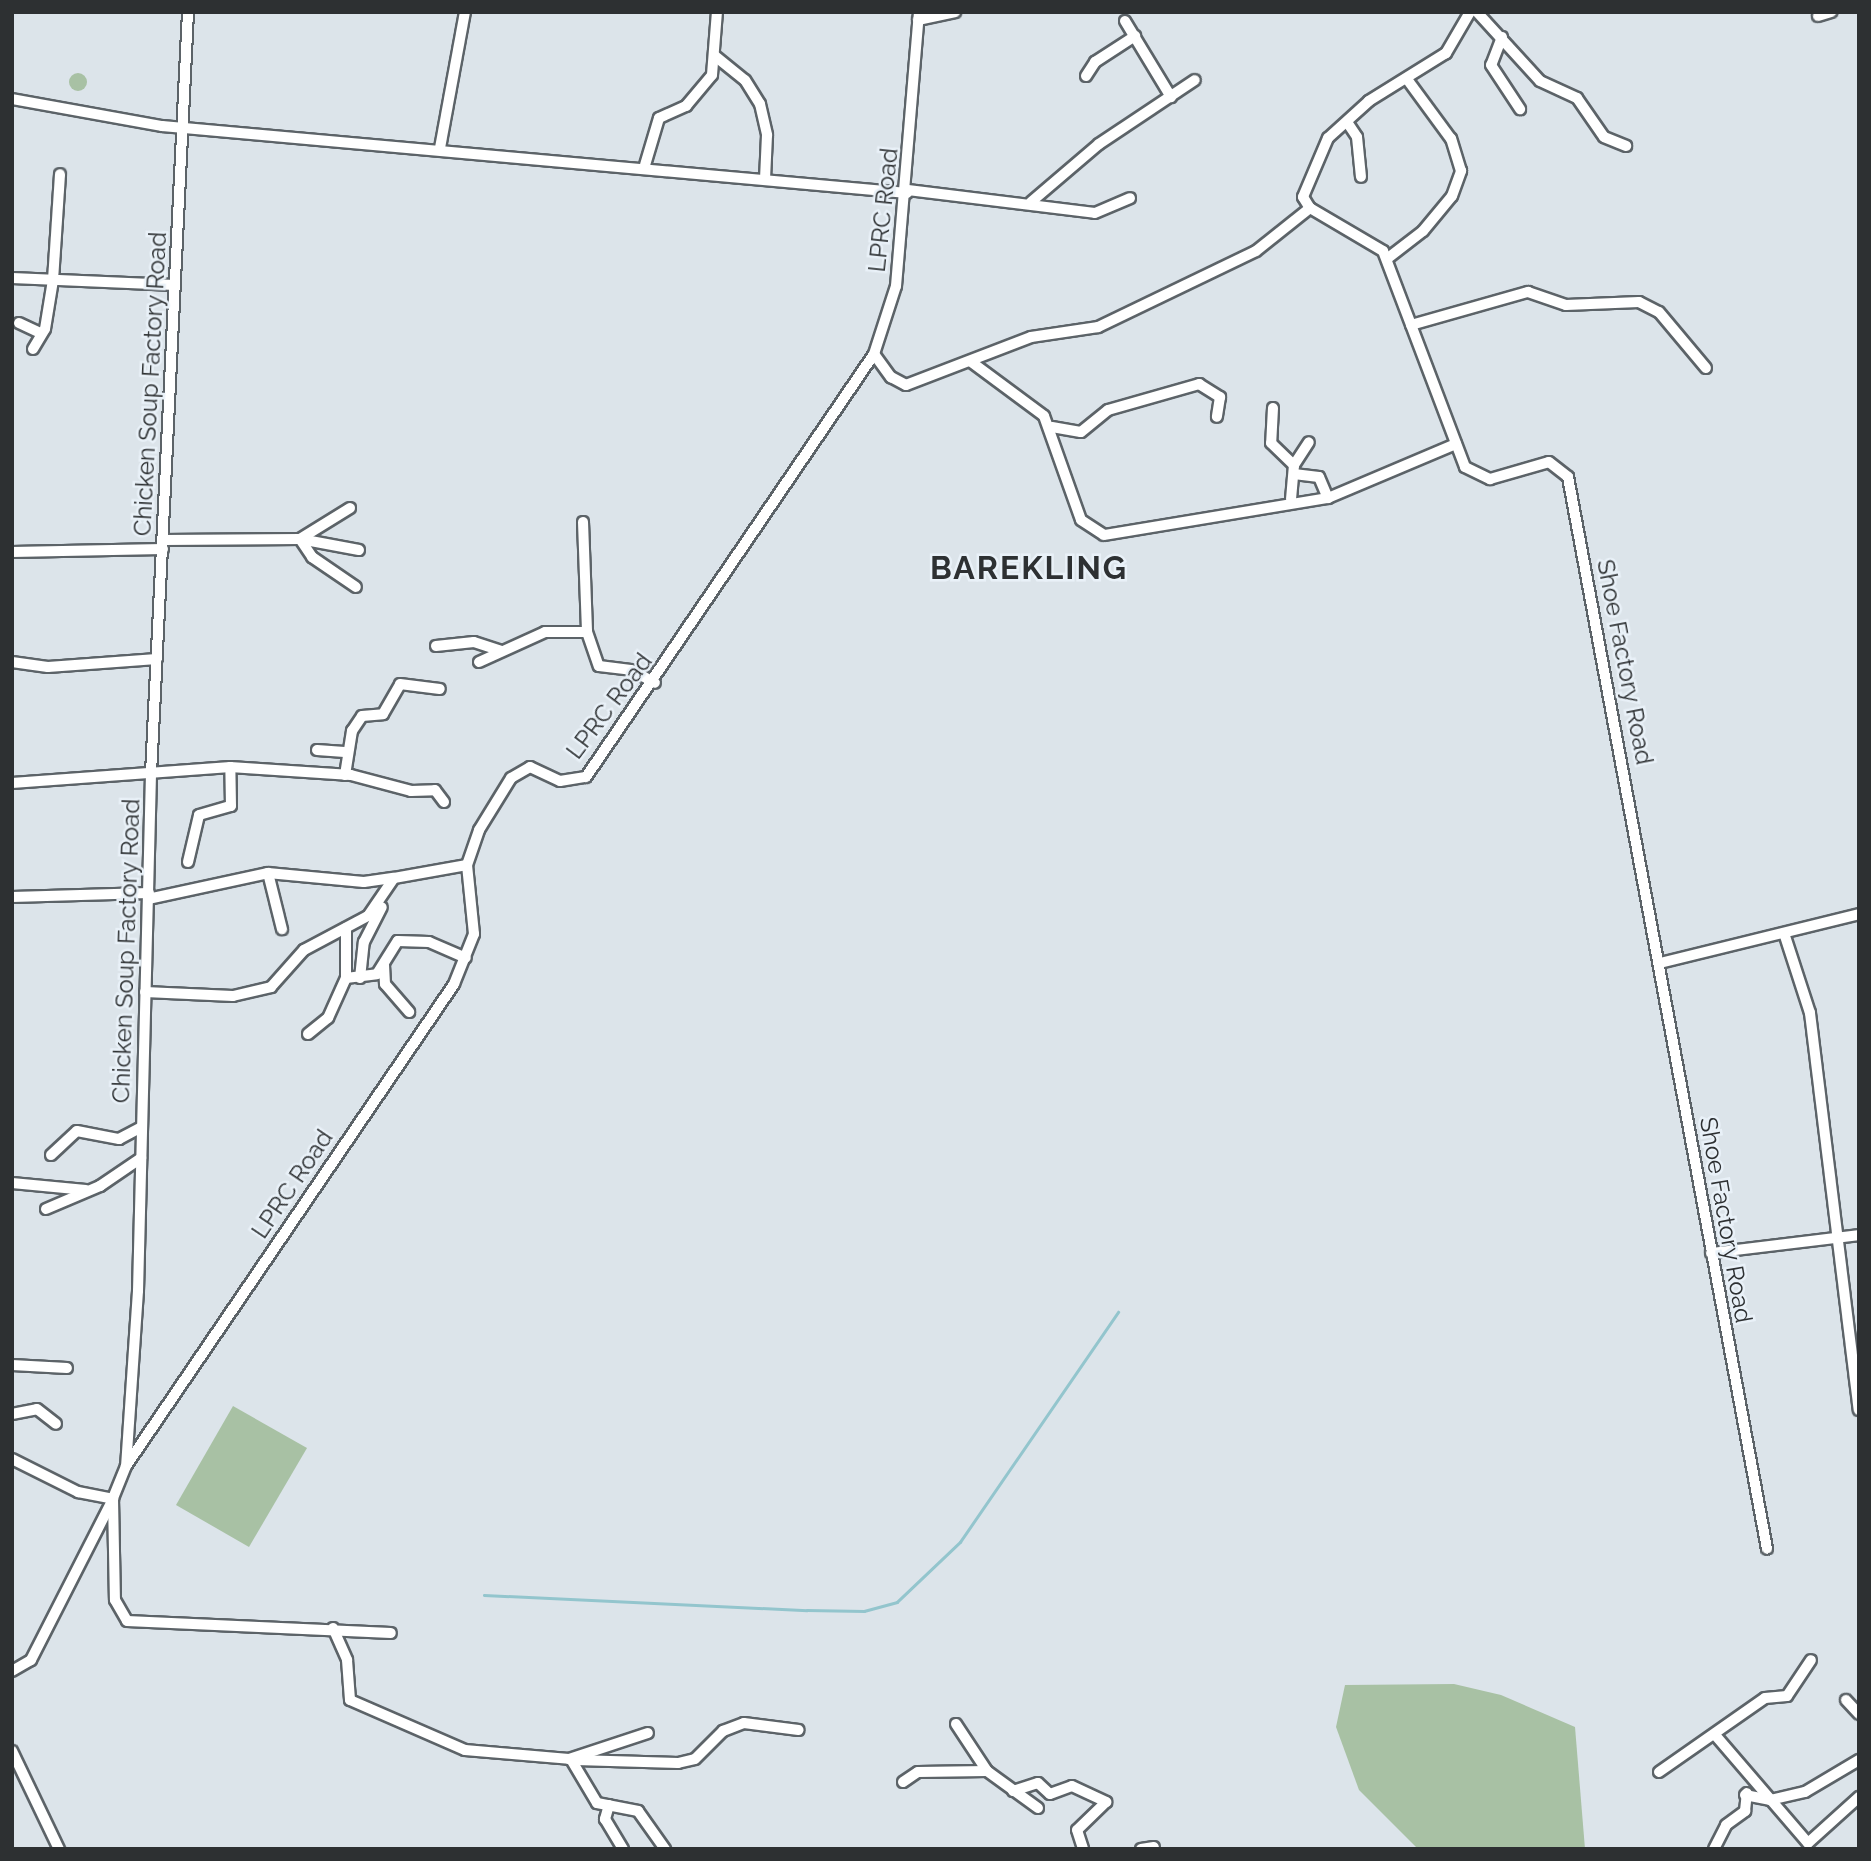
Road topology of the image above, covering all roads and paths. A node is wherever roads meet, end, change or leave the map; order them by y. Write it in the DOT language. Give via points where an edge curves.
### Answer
graph roads {
  1 [pos="187,12"];
  2 [pos="465,12"];
  3 [pos="717,12"];
  4 [pos="955,12"];
  5 [pos="1470,12"];
  6 [pos="1477,12"];
  7 [pos="1831,12"];
  8 [pos="918,16"];
  9 [pos="1818,16"];
  10 [pos="1125,22"];
  11 [pos="1135,36"];
  12 [pos="1502,37"];
  13 [pos="715,55"];
  14 [pos="1086,76"];
  15 [pos="1407,79"];
  16 [pos="1195,80"];
  17 [pos="1171,97"];
  18 [pos="12,99"];
  19 [pos="1520,108"];
  20 [pos="1346,122"];
  21 [pos="186,128"];
  22 [pos="1626,146"];
  23 [pos="440,148"];
  24 [pos="645,165"];
  25 [pos="60,174"];
  26 [pos="1361,177"];
  27 [pos="765,179"];
  28 [pos="907,192"];
  29 [pos="1130,198"];
  30 [pos="1031,202"];
  31 [pos="1310,208"];
  32 [pos="1388,258"];
  33 [pos="12,278"];
  34 [pos="53,280"];
  35 [pos="174,285"];
  36 [pos="19,323"];
  37 [pos="1411,325"];
  38 [pos="40,333"];
  39 [pos="33,349"];
  40 [pos="874,354"];
  41 [pos="970,361"];
  42 [pos="1706,368"];
  43 [pos="1273,408"];
  44 [pos="1217,417"];
  45 [pos="1052,427"];
  46 [pos="1309,442"];
  47 [pos="1456,444"];
  48 [pos="1294,469"];
  49 [pos="1328,498"];
  50 [pos="1291,499"];
  51 [pos="350,508"];
  52 [pos="583,522"];
  53 [pos="300,539"];
  54 [pos="163,544"];
  55 [pos="359,550"];
  56 [pos="12,552"];
  57 [pos="356,587"];
  58 [pos="587,632"];
  59 [pos="436,646"];
  60 [pos="502,651"];
  61 [pos="157,659"];
  62 [pos="12,662"];
  63 [pos="479,662"];
  64 [pos="655,683"];
  65 [pos="440,688"];
  66 [pos="317,750"];
  67 [pos="348,752"];
  68 [pos="230,767"];
  69 [pos="151,774"];
  70 [pos="345,775"];
  71 [pos="12,783"];
  72 [pos="444,802"];
  73 [pos="188,862"];
  74 [pos="467,865"];
  75 [pos="268,873"];
  76 [pos="393,881"];
  77 [pos="148,896"];
  78 [pos="12,897"];
  79 [pos="1859,914"];
  80 [pos="346,928"];
  81 [pos="282,929"];
  82 [pos="1784,933"];
  83 [pos="466,958"];
  84 [pos="1660,963"];
  85 [pos="384,965"];
  86 [pos="346,978"];
  87 [pos="360,978"];
  88 [pos="145,992"];
  89 [pos="409,1012"];
  90 [pos="307,1034"];
  91 [pos="142,1127"];
  92 [pos="51,1155"];
  93 [pos="141,1158"];
  94 [pos="12,1184"];
  95 [pos="86,1190"];
  96 [pos="46,1209"];
  97 [pos="1836,1234"];
  98 [pos="1859,1235"];
  99 [pos="1711,1253"];
  100 [pos="12,1365"];
  101 [pos="66,1368"];
  102 [pos="1859,1410"];
  103 [pos="12,1414"];
  104 [pos="56,1423"];
  105 [pos="12,1459"];
  106 [pos="126,1466"];
  107 [pos="113,1499"];
  108 [pos="1767,1549"];
  109 [pos="333,1628"];
  110 [pos="391,1633"];
  111 [pos="1811,1660"];
  112 [pos="12,1671"];
  113 [pos="1846,1700"];
  114 [pos="1859,1714"];
  115 [pos="956,1724"];
  116 [pos="799,1730"];
  117 [pos="648,1733"];
  118 [pos="1716,1736"];
  119 [pos="12,1751"];
  120 [pos="569,1759"];
  121 [pos="1859,1760"];
  122 [pos="987,1771"];
  123 [pos="1659,1772"];
  124 [pos="903,1782"];
  125 [pos="1756,1783"];
  126 [pos="1013,1791"];
  127 [pos="1745,1795"];
  128 [pos="1859,1797"];
  129 [pos="1770,1800"];
  130 [pos="609,1805"];
  131 [pos="1038,1808"];
  132 [pos="622,1845"];
  133 [pos="1804,1846"];
  134 [pos="1154,1847"];
  135 [pos="59,1849"];
  136 [pos="633,1849"];
  137 [pos="665,1849"];
  138 [pos="1083,1849"];
  139 [pos="1141,1849"];
  140 [pos="1714,1849"];
  1 -- 21 [label="street, Chicken Soup Factory Road"];
  2 -- 23 [label="street"];
  3 -- 13 [label="street"];
  4 -- 8 [label="street"];
  5 -- 15 [label="street" via="1456,43"];
  6 -- 12 [label="street"];
  7 -- 9 [label="street"];
  8 -- 28 [label="street, LPRC Road"];
  10 -- 11 [label="street"];
  11 -- 14 [label="street" via="1095,62"];
  11 -- 17 [label="street"];
  12 -- 19 [label="street" via="1491,65"];
  12 -- 22 [label="street" via="1540,81 1577,98 1604,137"];
  13 -- 24 [label="street" via="708,84 686,106 659,118"];
  13 -- 27 [label="street" via="745,80 760,104 767,135"];
  15 -- 20 [label="street"];
  15 -- 32 [label="street" via="1451,139 1461,171 1452,196 1423,231"];
  16 -- 17 [label="street"];
  17 -- 30 [label="street" via="1099,144"];
  18 -- 21 [label="street"];
  20 -- 26 [label="street" via="1357,137"];
  20 -- 31 [label="street" via="1312,164 1302,187"];
  21 -- 23 [label="street"];
  21 -- 35 [label="street, Chicken Soup Factory Road"];
  23 -- 24 [label="street"];
  24 -- 27 [label="street"];
  25 -- 34 [label="street"];
  27 -- 28 [label="street"];
  28 -- 30 [label="street"];
  28 -- 40 [label="street, LPRC Road" via="892,308"];
  29 -- 30 [label="street" via="1105,212"];
  31 -- 32 [label="street" via="1376,244"];
  31 -- 41 [label="street" via="1256,251 1098,327 1031,337"];
  32 -- 37 [label="street, Shoe Factory Road"];
  33 -- 34 [label="street"];
  34 -- 35 [label="street"];
  34 -- 38 [label="street"];
  35 -- 54 [label="street, Chicken Soup Factory Road"];
  36 -- 38 [label="street"];
  37 -- 42 [label="street" via="1528,292 1566,305 1639,302 1660,312"];
  37 -- 47 [label="street, Shoe Factory Road"];
  38 -- 39 [label="street"];
  40 -- 41 [label="street" via="902,386"];
  40 -- 64 [label="street, LPRC Road"];
  41 -- 45 [label="street"];
  43 -- 48 [label="street" via="1271,443"];
  44 -- 45 [label="street" via="1220,397 1199,384 1108,410 1081,432"];
  45 -- 50 [label="street" via="1081,520 1104,535"];
  46 -- 48 [label="street"];
  47 -- 49 [label="street"];
  47 -- 84 [label="street, Shoe Factory Road" via="1465,467 1479,478 1549,462 1568,477"];
  48 -- 49 [label="street" via="1320,477"];
  48 -- 50 [label="street"];
  49 -- 50 [label="street"];
  51 -- 53 [label="street"];
  52 -- 58 [label="street"];
  53 -- 54 [label="street"];
  53 -- 55 [label="street"];
  53 -- 57 [label="street" via="312,557"];
  54 -- 56 [label="street"];
  54 -- 61 [label="street, Chicken Soup Factory Road"];
  58 -- 60 [label="street" via="545,632"];
  58 -- 64 [label="street" via="599,666 631,670"];
  59 -- 60 [label="street" via="474,642"];
  60 -- 63 [label="street"];
  61 -- 62 [label="street" via="48,667"];
  61 -- 69 [label="street, Chicken Soup Factory Road"];
  64 -- 74 [label="street, LPRC Road" via="586,777 560,781 530,768 511,778 479,830"];
  65 -- 67 [label="street" via="397,686 383,714 358,721"];
  66 -- 67 [label="street"];
  67 -- 70 [label="street"];
  68 -- 69 [label="street"];
  68 -- 70 [label="street"];
  68 -- 73 [label="street" via="231,806 199,815"];
  69 -- 71 [label="street"];
  69 -- 77 [label="street, Chicken Soup Factory Road"];
  70 -- 72 [label="street" via="435,790"];
  74 -- 76 [label="street"];
  74 -- 83 [label="street, LPRC Road" via="474,934"];
  75 -- 76 [label="street" via="364,883"];
  75 -- 77 [label="street"];
  75 -- 81 [label="street"];
  76 -- 80 [label="street" via="368,916"];
  76 -- 87 [label="street" via="364,942"];
  77 -- 78 [label="street"];
  77 -- 88 [label="street, Chicken Soup Factory Road"];
  79 -- 82 [label="street"];
  80 -- 86 [label="street"];
  80 -- 88 [label="street" via="304,950 271,987 233,996"];
  82 -- 84 [label="street"];
  82 -- 97 [label="street" via="1810,1013"];
  83 -- 85 [label="street" via="429,942 398,941"];
  83 -- 106 [label="street, LPRC Road"];
  84 -- 99 [label="street, Shoe Factory Road"];
  85 -- 87 [label="street"];
  85 -- 89 [label="street" via="385,984"];
  86 -- 87 [label="street"];
  86 -- 90 [label="street" via="328,1018"];
  88 -- 91 [label="street, Chicken Soup Factory Road"];
  91 -- 92 [label="street" via="119,1139 77,1131"];
  91 -- 93 [label="street, Chicken Soup Factory Road"];
  93 -- 95 [label="street"];
  93 -- 106 [label="street, Chicken Soup Factory Road"];
  94 -- 95 [label="street"];
  95 -- 96 [label="street"];
  97 -- 98 [label="street"];
  97 -- 99 [label="street"];
  97 -- 102 [label="street"];
  99 -- 108 [label="street, Shoe Factory Road"];
  100 -- 101 [label="street"];
  103 -- 104 [label="street" via="37,1409"];
  105 -- 107 [label="street" via="78,1492"];
  106 -- 107 [label="street, Chicken Soup Factory Road"];
  107 -- 109 [label="street, Chicken Soup Factory Road" via="116,1600 127,1621"];
  107 -- 112 [label="street" via="31,1660"];
  109 -- 110 [label="street, Chicken Soup Factory Road"];
  109 -- 120 [label="street" via="346,1660 350,1700 466,1750"];
  111 -- 118 [label="street" via="1787,1696 1765,1698"];
  113 -- 114 [label="street"];
  115 -- 122 [label="street"];
  116 -- 120 [label="street" via="744,1723 723,1731 695,1759 678,1763"];
  117 -- 120 [label="street"];
  118 -- 123 [label="street"];
  118 -- 125 [label="street"];
  119 -- 135 [label="street"];
  120 -- 130 [label="street" via="579,1763 597,1803"];
  121 -- 129 [label="street" via="1842,1776"];
  122 -- 124 [label="street" via="918,1772"];
  122 -- 126 [label="street"];
  125 -- 127 [label="street"];
  125 -- 129 [label="street"];
  126 -- 131 [label="street"];
  126 -- 138 [label="street" via="1038,1783 1050,1794 1072,1786 1106,1802 1077,1830"];
  127 -- 129 [label="street"];
  127 -- 140 [label="street" via="1745,1811 1726,1825"];
  128 -- 133 [label="street"];
  129 -- 133 [label="street"];
  130 -- 132 [label="street" via="605,1819"];
  130 -- 137 [label="street" via="638,1811"];
  132 -- 136 [label="street"];
  134 -- 139 [label="street"];
}
